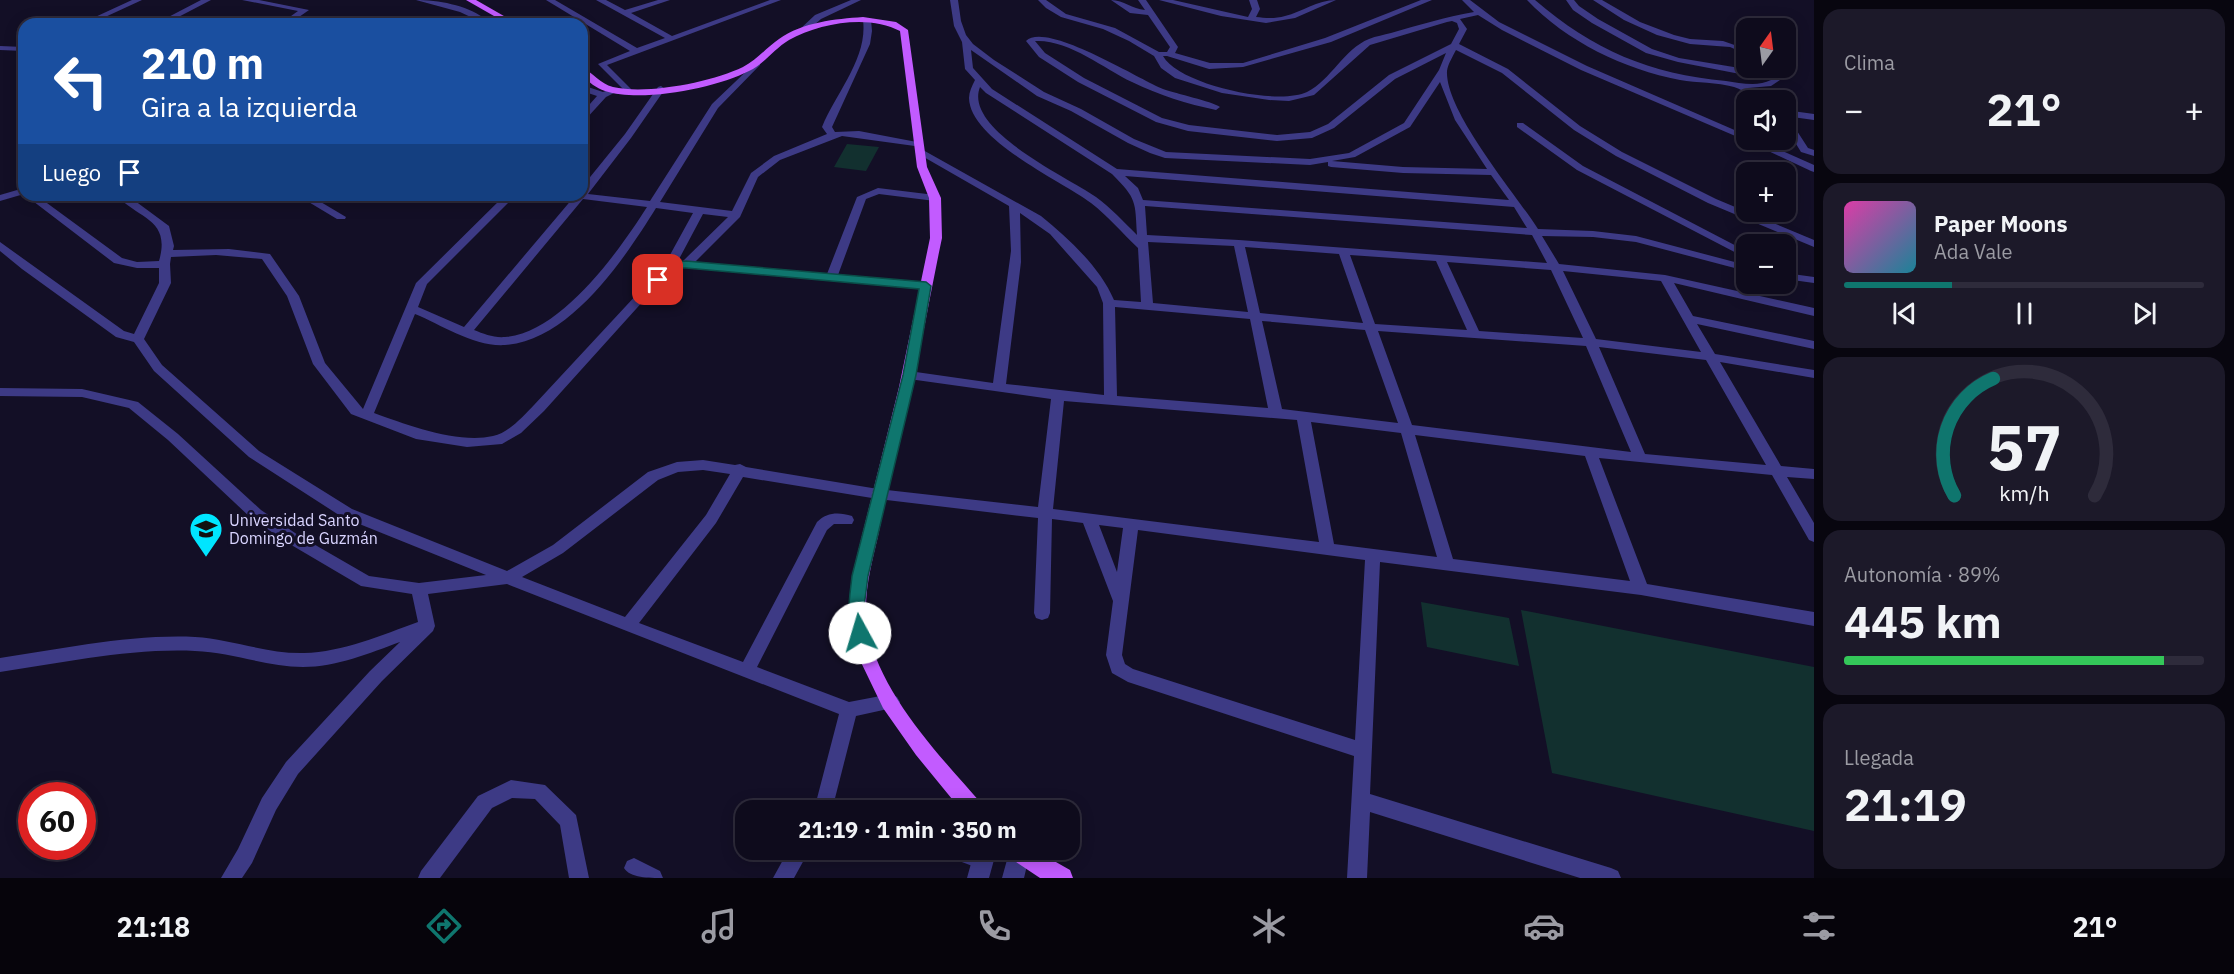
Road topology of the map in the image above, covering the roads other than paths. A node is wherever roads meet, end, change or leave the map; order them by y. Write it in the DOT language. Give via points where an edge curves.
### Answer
graph roads {
  1 [pos="138,0"];
  2 [pos="207,0"];
  3 [pos="246,0"];
  4 [pos="420,0"];
  5 [pos="470,0"];
  6 [pos="550,0"];
  7 [pos="600,0"];
  8 [pos="777,0"];
  9 [pos="857,0"];
  10 [pos="954,0"];
  11 [pos="1042,0"];
  12 [pos="1115,0"];
  13 [pos="1142,0"];
  14 [pos="1163,0"];
  15 [pos="1253,0"];
  16 [pos="1332,0"];
  17 [pos="1428,0"];
  18 [pos="1466,0"];
  19 [pos="1531,0"];
  20 [pos="1570,0"];
  21 [pos="1597,0"];
  22 [pos="661,1"];
  23 [pos="624,13"];
  24 [pos="1150,13"];
  25 [pos="1478,13"];
  26 [pos="1451,17"];
  27 [pos="98,18"];
  28 [pos="171,18"];
  29 [pos="293,18"];
  30 [pos="388,18"];
  31 [pos="432,18"];
  32 [pos="477,18"];
  33 [pos="503,18"];
  34 [pos="580,18"];
  35 [pos="1251,19"];
  36 [pos="867,20"];
  37 [pos="588,23"];
  38 [pos="803,30"];
  39 [pos="671,38"];
  40 [pos="966,41"];
  41 [pos="1455,45"];
  42 [pos="1736,47"];
  43 [pos="0,48"];
  44 [pos="18,49"];
  45 [pos="636,51"];
  46 [pos="1157,54"];
  47 [pos="1170,54"];
  48 [pos="757,63"];
  49 [pos="1443,70"];
  50 [pos="1736,70"];
  51 [pos="588,76"];
  52 [pos="1775,78"];
  53 [pos="979,80"];
  54 [pos="1734,84"];
  55 [pos="661,89"];
  56 [pos="588,90"];
  57 [pos="1746,90"];
  58 [pos="614,91"];
  59 [pos="628,91"];
  60 [pos="603,95"];
  61 [pos="1216,107"];
  62 [pos="588,111"];
  63 [pos="1796,115"];
  64 [pos="1814,117"];
  65 [pos="1520,125"];
  66 [pos="1736,134"];
  67 [pos="833,135"];
  68 [pos="1796,137"];
  69 [pos="920,149"];
  70 [pos="1773,150"];
  71 [pos="1814,153"];
  72 [pos="1311,162"];
  73 [pos="1814,169"];
  74 [pos="1115,172"];
  75 [pos="1492,172"];
  76 [pos="588,185"];
  77 [pos="18,193"];
  78 [pos="588,196"];
  79 [pos="0,198"];
  80 [pos="935,198"];
  81 [pos="38,201"];
  82 [pos="129,201"];
  83 [pos="313,201"];
  84 [pos="505,201"];
  85 [pos="575,201"];
  86 [pos="1140,203"];
  87 [pos="1517,204"];
  88 [pos="651,206"];
  89 [pos="1014,206"];
  90 [pos="699,211"];
  91 [pos="736,215"];
  92 [pos="341,217"];
  93 [pos="1533,232"];
  94 [pos="1142,243"];
  95 [pos="1239,243"];
  96 [pos="1814,244"];
  97 [pos="0,245"];
  98 [pos="1736,250"];
  99 [pos="1344,251"];
  100 [pos="1440,258"];
  101 [pos="165,259"];
  102 [pos="686,264"];
  103 [pos="670,265"];
  104 [pos="1736,265"];
  105 [pos="1554,267"];
  106 [pos="832,276"];
  107 [pos="1796,277"];
  108 [pos="1665,278"];
  109 [pos="1814,280"];
  110 [pos="926,286"];
  111 [pos="1109,303"];
  112 [pos="1147,306"];
  113 [pos="411,308"];
  114 [pos="1814,312"];
  115 [pos="1255,316"];
  116 [pos="1687,318"];
  117 [pos="1371,327"];
  118 [pos="466,332"];
  119 [pos="1474,333"];
  120 [pos="138,339"];
  121 [pos="1590,342"];
  122 [pos="1814,345"];
  123 [pos="1711,357"];
  124 [pos="1814,374"];
  125 [pos="909,375"];
  126 [pos="999,388"];
  127 [pos="0,393"];
  128 [pos="1058,396"];
  129 [pos="1111,400"];
  130 [pos="1276,412"];
  131 [pos="366,416"];
  132 [pos="1303,416"];
  133 [pos="1407,430"];
  134 [pos="1590,451"];
  135 [pos="1640,458"];
  136 [pos="740,469"];
  137 [pos="1776,469"];
  138 [pos="1814,474"];
  139 [pos="878,494"];
  140 [pos="1045,513"];
  141 [pos="1089,519"];
  142 [pos="847,520"];
  143 [pos="1131,524"];
  144 [pos="1814,536"];
  145 [pos="1328,550"];
  146 [pos="1373,556"];
  147 [pos="1447,565"];
  148 [pos="508,578"];
  149 [pos="1641,589"];
  150 [pos="419,590"];
  151 [pos="1121,603"];
  152 [pos="1042,613"];
  153 [pos="1814,619"];
  154 [pos="628,625"];
  155 [pos="427,626"];
  156 [pos="0,665"];
  157 [pos="747,670"];
  158 [pos="891,702"];
  159 [pos="849,710"];
  160 [pos="1363,751"];
  161 [pos="831,800"];
  162 [pos="965,800"];
  163 [pos="1361,800"];
  164 [pos="794,860"];
  165 [pos="1016,860"];
  166 [pos="1032,860"];
  167 [pos="634,868"];
  168 [pos="231,878"];
  169 [pos="428,878"];
  170 [pos="579,878"];
  171 [pos="653,878"];
  172 [pos="783,878"];
  173 [pos="1013,878"];
  174 [pos="1062,878"];
  175 [pos="1357,878"];
  176 [pos="1611,878"];
  1 -- 27 [label="street"];
  2 -- 28 [label="street"];
  3 -- 29 [label="street" via="305,10"];
  4 -- 32 [label="street" via="463,10"];
  5 -- 33 [label="main road"];
  6 -- 34 [label="street"];
  7 -- 23 [label="street"];
  8 -- 39 [label="street"];
  9 -- 38 [label="street" via="818,17"];
  10 -- 40 [label="street" via="955,17"];
  11 -- 46 [label="street" via="1050,9 1107,27"];
  12 -- 24 [label="street" via="1133,11"];
  13 -- 24 [label="street"];
  14 -- 35 [label="street"];
  15 -- 35 [label="street" via="1256,9"];
  16 -- 35 [label="street" via="1282,20"];
  17 -- 47 [label="street" via="1328,40 1243,65 1209,66"];
  18 -- 25 [label="street"];
  19 -- 54 [label="street" via="1576,35 1625,63 1653,72"];
  20 -- 50 [label="street" via="1594,21 1648,51"];
  21 -- 42 [label="street" via="1659,32 1683,40"];
  22 -- 23 [label="street"];
  23 -- 39 [label="street"];
  24 -- 47 [label="street" via="1174,46"];
  25 -- 26 [label="street"];
  25 -- 66 [label="street" via="1553,53"];
  26 -- 41 [label="street" via="1463,29"];
  26 -- 46 [label="street" via="1368,42 1307,96 1239,95 1214,89 1170,71 1161,65"];
  30 -- 31 [label="street"];
  36 -- 38 [label="main road"];
  36 -- 67 [label="street" via="865,47 827,127"];
  36 -- 69 [label="main road" via="896,25 906,32"];
  37 -- 45 [label="street"];
  38 -- 48 [label="main road" via="784,39"];
  39 -- 45 [label="street"];
  40 -- 53 [label="street" via="969,69"];
  40 -- 72 [label="street" via="1047,98 1149,151 1183,157"];
  41 -- 49 [label="street"];
  41 -- 61 [label="street" via="1392,77 1331,126 1312,135 1277,138 1188,128 1159,120 1081,80 1042,55 1030,41 1045,39 1069,46 1169,95"];
  41 -- 96 [label="street" via="1505,71 1577,128 1619,154 1713,201"];
  43 -- 44 [label="street"];
  45 -- 59 [label="street" via="602,64"];
  46 -- 47 [label="street"];
  48 -- 55 [label="main road" via="723,78"];
  48 -- 88 [label="street" via="711,111"];
  49 -- 72 [label="street" via="1407,125 1353,155"];
  49 -- 75 [label="street" via="1451,103"];
  51 -- 58 [label="main road"];
  52 -- 54 [label="street" via="1769,85"];
  53 -- 74 [label="street" via="1011,108"];
  53 -- 94 [label="street" via="972,98 976,114 1017,152 1091,198"];
  54 -- 57 [label="street"];
  55 -- 59 [label="main road"];
  55 -- 76 [label="street"];
  56 -- 60 [label="street"];
  58 -- 59 [label="main road"];
  58 -- 60 [label="street"];
  60 -- 62 [label="street"];
  63 -- 64 [label="street"];
  65 -- 98 [label="street" via="1580,168"];
  67 -- 69 [label="street" via="860,134"];
  67 -- 91 [label="street" via="764,166 751,180"];
  68 -- 71 [label="street" via="1804,150"];
  69 -- 80 [label="main road" via="922,166"];
  69 -- 89 [label="street"];
  70 -- 73 [label="street"];
  72 -- 75 [label="street"];
  74 -- 86 [label="street" via="1134,190"];
  74 -- 87 [label="street"];
  75 -- 87 [label="street"];
  77 -- 79 [label="street"];
  78 -- 88 [label="street"];
  80 -- 106 [label="street" via="878,191 862,197"];
  80 -- 110 [label="main road" via="936,238"];
  81 -- 101 [label="street" via="118,261 137,265"];
  82 -- 101 [label="street" via="165,228 169,246"];
  83 -- 92 [label="street"];
  84 -- 113 [label="street" via="438,264 422,283"];
  85 -- 118 [label="street"];
  86 -- 93 [label="street"];
  86 -- 94 [label="street"];
  87 -- 93 [label="street"];
  88 -- 90 [label="street"];
  88 -- 118 [label="street" via="606,272 566,313 534,335 502,341"];
  89 -- 111 [label="street" via="1054,231 1102,286"];
  89 -- 126 [label="street" via="1018,246"];
  90 -- 91 [label="street"];
  90 -- 103 [label="street"];
  91 -- 102 [label="street"];
  93 -- 104 [label="street" via="1636,239"];
  93 -- 105 [label="street"];
  94 -- 95 [label="street"];
  94 -- 112 [label="street"];
  95 -- 99 [label="street"];
  95 -- 115 [label="street"];
  97 -- 120 [label="street" via="120,334"];
  99 -- 100 [label="street"];
  99 -- 117 [label="street"];
  100 -- 105 [label="street"];
  100 -- 119 [label="street"];
  101 -- 120 [label="street" via="165,283"];
  101 -- 131 [label="street" via="202,251 266,256 293,296 319,364 356,411"];
  102 -- 103 [label="street"];
  102 -- 106 [label="street"];
  103 -- 131 [label="street" via="538,408 516,430 497,441 439,439"];
  105 -- 108 [label="street"];
  105 -- 121 [label="street"];
  106 -- 110 [label="street"];
  107 -- 109 [label="street"];
  108 -- 114 [label="street"];
  108 -- 116 [label="street"];
  110 -- 125 [label="main road"];
  111 -- 112 [label="street"];
  111 -- 129 [label="street"];
  112 -- 115 [label="street"];
  113 -- 118 [label="street"];
  113 -- 131 [label="street"];
  115 -- 117 [label="street"];
  115 -- 130 [label="street"];
  116 -- 122 [label="street"];
  116 -- 123 [label="street"];
  117 -- 119 [label="street"];
  117 -- 133 [label="street"];
  119 -- 121 [label="street"];
  120 -- 148 [label="street" via="159,368 254,454 347,513"];
  121 -- 123 [label="street"];
  121 -- 135 [label="street"];
  123 -- 124 [label="street"];
  123 -- 137 [label="street"];
  125 -- 126 [label="street"];
  125 -- 139 [label="main road"];
  126 -- 128 [label="street"];
  127 -- 150 [label="street" via="82,393 133,405 256,514 293,539 366,582"];
  128 -- 129 [label="street"];
  128 -- 140 [label="street"];
  129 -- 130 [label="street"];
  130 -- 132 [label="street"];
  132 -- 133 [label="street"];
  132 -- 145 [label="street"];
  133 -- 134 [label="street"];
  133 -- 147 [label="street"];
  134 -- 135 [label="street"];
  134 -- 149 [label="street"];
  135 -- 137 [label="street"];
  136 -- 139 [label="street"];
  136 -- 148 [label="street" via="677,467 653,476 558,549"];
  136 -- 154 [label="street" via="711,519"];
  137 -- 138 [label="street"];
  137 -- 144 [label="street"];
  139 -- 140 [label="street"];
  139 -- 158 [label="main road" via="856,607 872,667"];
  140 -- 141 [label="street"];
  140 -- 152 [label="street"];
  141 -- 143 [label="street"];
  141 -- 151 [label="street"];
  142 -- 157 [label="street" via="828,520 822,526"];
  143 -- 145 [label="street"];
  143 -- 151 [label="street"];
  145 -- 146 [label="street"];
  146 -- 147 [label="street"];
  146 -- 160 [label="street"];
  147 -- 149 [label="street"];
  148 -- 150 [label="street"];
  148 -- 154 [label="street"];
  149 -- 153 [label="street"];
  150 -- 155 [label="street"];
  151 -- 160 [label="street" via="1114,655 1123,672"];
  154 -- 157 [label="street"];
  155 -- 156 [label="street" via="357,651 304,660 196,644 126,647"];
  155 -- 168 [label="street" via="292,768"];
  157 -- 159 [label="street"];
  158 -- 159 [label="street"];
  158 -- 162 [label="main road"];
  159 -- 161 [label="street"];
  160 -- 163 [label="street"];
  163 -- 175 [label="street"];
  163 -- 176 [label="street"];
  164 -- 172 [label="street"];
  165 -- 173 [label="street"];
  166 -- 174 [label="main road"];
  167 -- 171 [label="street"];
  169 -- 170 [label="street" via="485,802 511,789 539,791 569,821"];
}
